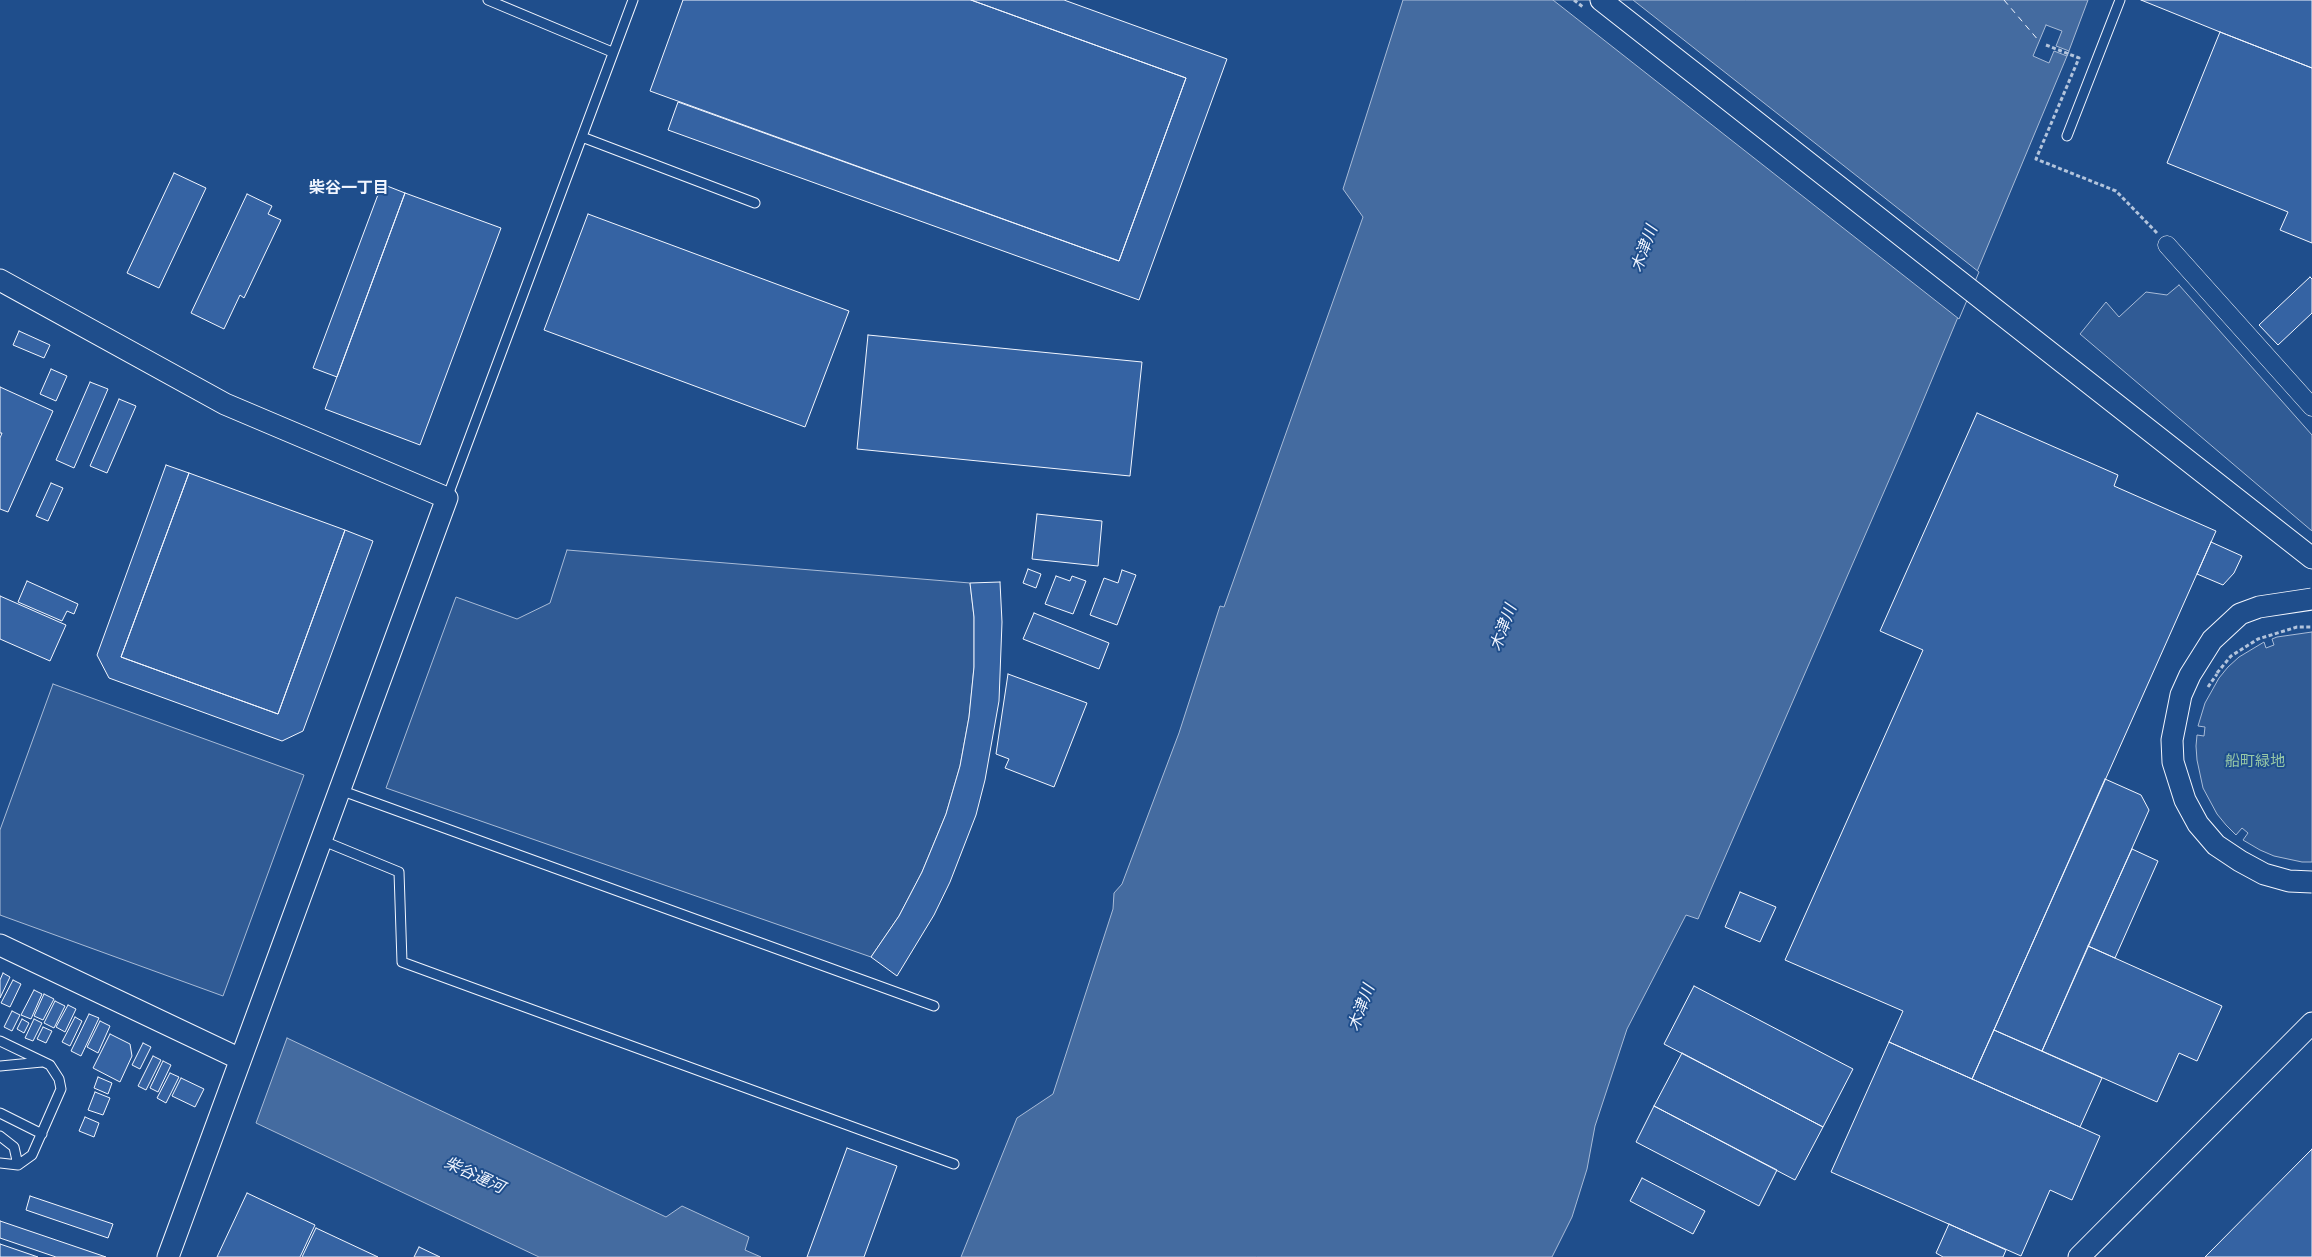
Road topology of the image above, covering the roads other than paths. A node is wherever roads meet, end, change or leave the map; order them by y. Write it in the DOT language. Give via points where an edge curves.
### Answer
graph roads {
  1 [pos="488,0"];
  2 [pos="633,0"];
  3 [pos="1601,0"];
  4 [pos="2120,0"];
  5 [pos="612,52"];
  6 [pos="2067,136"];
  7 [pos="582,137"];
  8 [pos="755,203"];
  9 [pos="2167,245"];
  10 [pos="0,280"];
  11 [pos="2312,407"];
  12 [pos="447,498"];
  13 [pos="2311,557"];
  14 [pos="2312,600"];
  15 [pos="2312,605"];
  16 [pos="339,790"];
  17 [pos="321,840"];
  18 [pos="2312,883"];
  19 [pos="2312,889"];
  20 [pos="0,945"];
  21 [pos="934,1006"];
  22 [pos="2312,1023"];
  23 [pos="0,1042"];
  24 [pos="240,1059"];
  25 [pos="45,1062"];
  26 [pos="0,1066"];
  27 [pos="0,1113"];
  28 [pos="42,1134"];
  29 [pos="0,1136"];
  30 [pos="0,1163"];
  31 [pos="954,1164"];
  32 [pos="18,1165"];
  33 [pos="168,1257"];
  34 [pos="2078,1257"];
  1 -- 5 [label="lane"];
  2 -- 5 [label="lane"];
  3 -- 13 [label="street"];
  4 -- 6 [label="lane"];
  5 -- 7 [label="lane"];
  7 -- 8 [label="lane"];
  7 -- 12 [label="lane"];
  9 -- 11 [label="street"];
  10 -- 12 [label="street" via="225,404"];
  12 -- 16 [label="street"];
  14 -- 18 [label="street, bridge" via="2258,607 2240,614 2212,640 2181,695 2172,740 2173,762 2185,800 2198,824 2216,845 2264,874"];
  15 -- 19 [label="street, bridge" via="2263,614 2245,621 2216,646 2185,702 2176,746 2178,769 2189,806 2202,831 2221,852 2268,880 2293,888"];
  16 -- 17 [label="street"];
  16 -- 21 [label="lane"];
  17 -- 24 [label="street"];
  17 -- 31 [label="lane" via="398,872 402,962"];
  20 -- 24 [label="street"];
  22 -- 34 [label="street"];
  23 -- 25 [label="lane"];
  24 -- 33 [label="street"];
  25 -- 26 [label="lane"];
  25 -- 28 [label="lane" via="57,1074 61,1089"];
  27 -- 28 [label="lane"];
  28 -- 32 [label="lane" via="32,1155"];
  29 -- 32 [label="lane" via="14,1147"];
  30 -- 32 [label="lane"];
}
